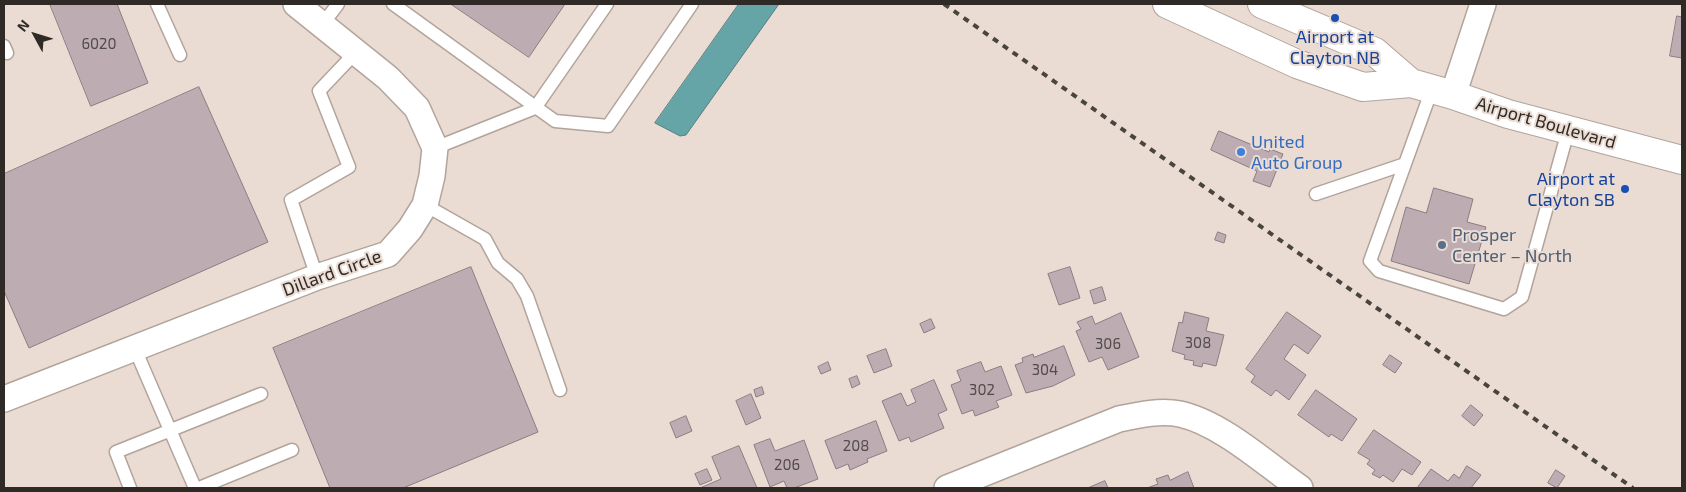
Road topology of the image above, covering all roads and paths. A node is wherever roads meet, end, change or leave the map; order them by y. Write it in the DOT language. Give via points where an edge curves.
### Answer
graph roads {
  1 [pos="157,4"];
  2 [pos="296,4"];
  3 [pos="338,4"];
  4 [pos="392,4"];
  5 [pos="607,4"];
  6 [pos="692,4"];
  7 [pos="1167,4"];
  8 [pos="1262,4"];
  9 [pos="1483,4"];
  10 [pos="322,25"];
  11 [pos="356,52"];
  12 [pos="180,55"];
  13 [pos="1432,89"];
  14 [pos="535,108"];
  15 [pos="1568,131"];
  16 [pos="435,148"];
  17 [pos="1682,160"];
  18 [pos="1405,164"];
  19 [pos="1316,194"];
  20 [pos="425,205"];
  21 [pos="317,277"];
  22 [pos="135,349"];
  23 [pos="560,390"];
  24 [pos="261,394"];
  25 [pos="4,400"];
  26 [pos="170,430"];
  27 [pos="292,450"];
  28 [pos="130,488"];
  29 [pos="197,488"];
  30 [pos="947,488"];
  31 [pos="1300,488"];
  1 -- 12 [label="lane"];
  2 -- 10 [label="street"];
  3 -- 10 [label="lane"];
  4 -- 14 [label="lane"];
  5 -- 14 [label="lane"];
  6 -- 14 [label="lane" via="608,126 555,121"];
  7 -- 13 [label="main road, Airport Boulevard" via="1296,64 1364,87"];
  8 -- 13 [label="main road, Airport Boulevard" via="1376,52"];
  9 -- 13 [label="street"];
  10 -- 11 [label="street"];
  11 -- 16 [label="street" via="417,108"];
  11 -- 21 [label="lane" via="319,91 349,168 291,200"];
  13 -- 15 [label="main road, Airport Boulevard"];
  13 -- 18 [label="lane"];
  14 -- 16 [label="lane"];
  15 -- 17 [label="main road, Airport Boulevard"];
  15 -- 18 [label="lane" via="1522,297 1504,309 1379,271 1370,261"];
  16 -- 20 [label="street, Dillard Circle"];
  18 -- 19 [label="lane"];
  20 -- 21 [label="street, Dillard Circle" via="388,254"];
  20 -- 23 [label="lane" via="485,239 498,263 517,279 527,296"];
  21 -- 22 [label="street, Dillard Circle"];
  22 -- 25 [label="street, Dillard Circle"];
  22 -- 26 [label="lane"];
  24 -- 26 [label="lane"];
  26 -- 28 [label="lane" via="116,452"];
  26 -- 29 [label="lane"];
  27 -- 29 [label="lane"];
  30 -- 31 [label="street" via="1119,419 1148,413 1179,414 1202,422"];
}
